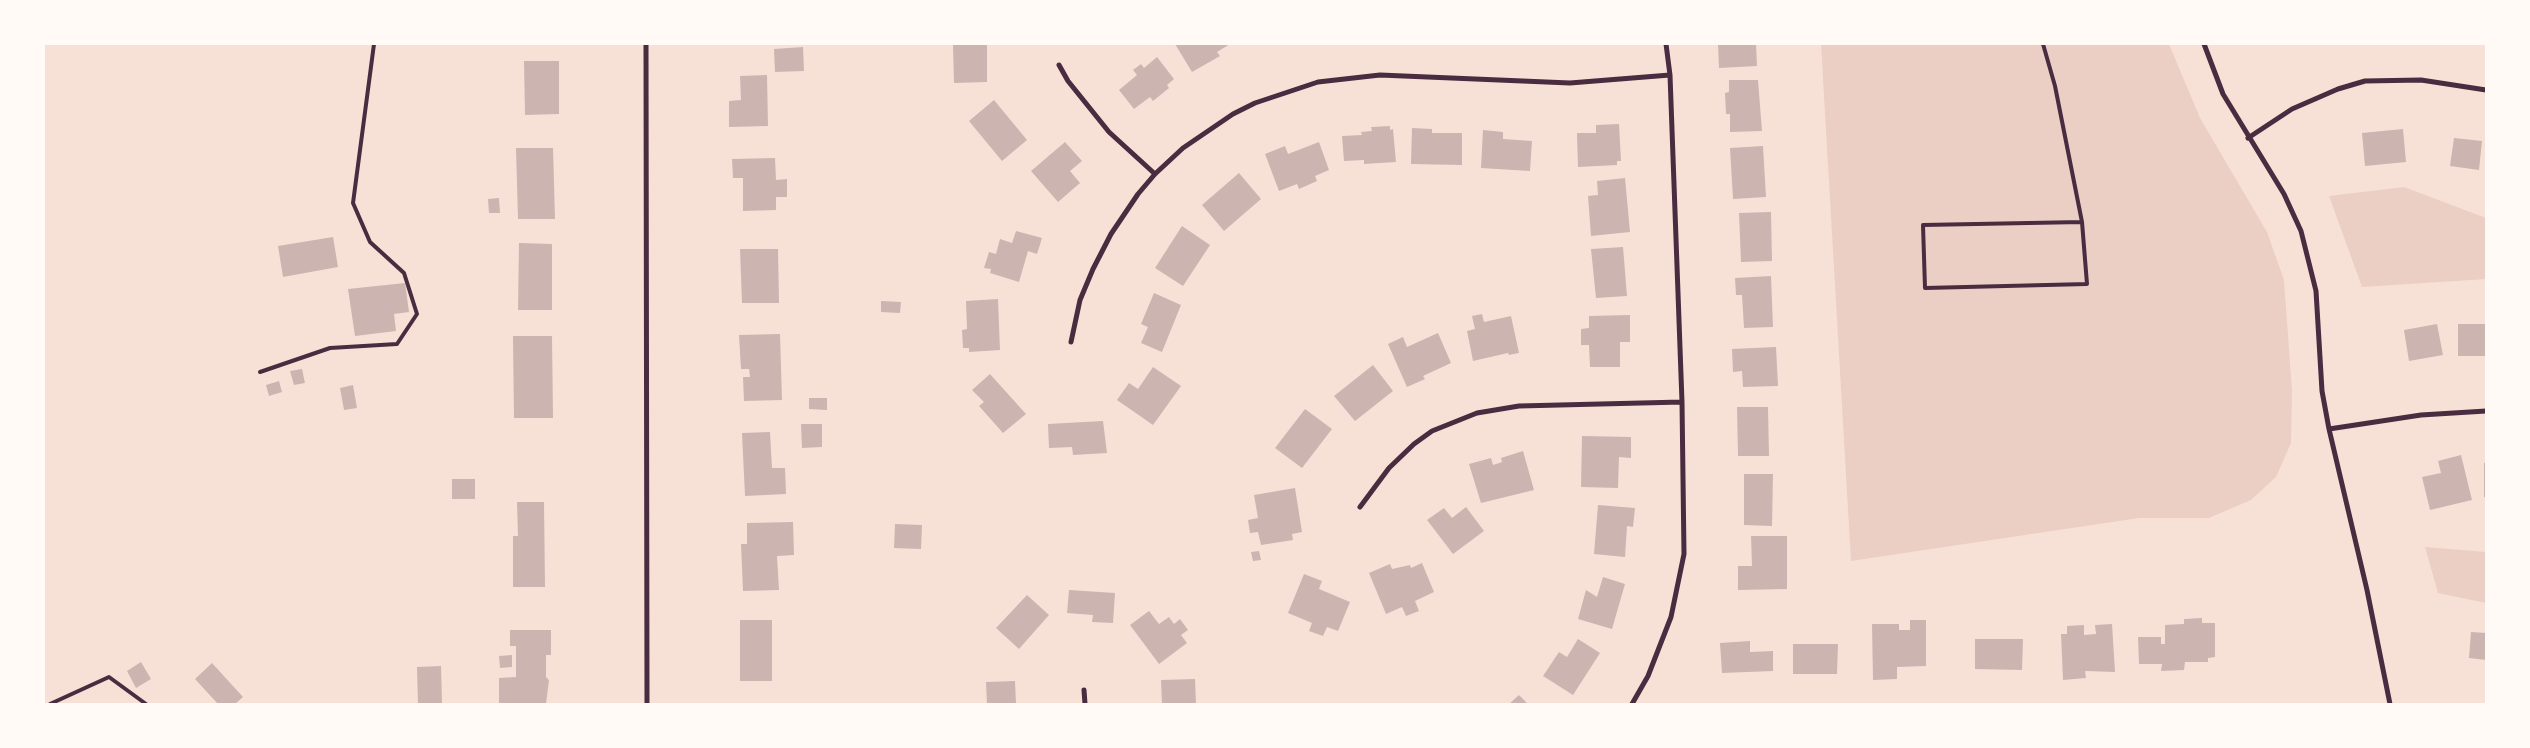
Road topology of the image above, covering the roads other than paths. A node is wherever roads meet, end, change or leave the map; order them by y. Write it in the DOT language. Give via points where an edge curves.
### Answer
graph roads {
  1 [pos="374,44"];
  2 [pos="646,44"];
  3 [pos="1666,44"];
  4 [pos="2043,44"];
  5 [pos="2204,44"];
  6 [pos="1059,65"];
  7 [pos="1670,75"];
  8 [pos="2486,90"];
  9 [pos="2248,138"];
  10 [pos="1155,174"];
  11 [pos="2082,222"];
  12 [pos="1071,342"];
  13 [pos="260,372"];
  14 [pos="1682,402"];
  15 [pos="2486,411"];
  16 [pos="2329,429"];
  17 [pos="1360,507"];
  18 [pos="1084,690"];
  19 [pos="50,704"];
  20 [pos="146,704"];
  21 [pos="647,704"];
  22 [pos="1085,704"];
  23 [pos="1632,704"];
  24 [pos="2390,704"];
  1 -- 13 [label="lane" via="352,203 370,242 404,273 417,314 397,344 330,348"];
  2 -- 21 [label="street"];
  3 -- 7 [label="street"];
  4 -- 11 [label="lane" via="2055,86"];
  5 -- 9 [label="street" via="2223,94"];
  6 -- 10 [label="street" via="1108,132"];
  7 -- 10 [label="street" via="1560,83 1420,75 1380,75 1318,82 1255,103 1233,114 1183,148"];
  7 -- 14 [label="street"];
  8 -- 9 [label="street" via="2421,80 2366,82 2338,89 2292,109"];
  9 -- 16 [label="street" via="2284,194 2301,231 2316,291 2322,391"];
  10 -- 12 [label="street" via="1122,216 1102,251 1080,300"];
  11 -- 11 [label="lane" via="2087,284 1925,288 1923,225"];
  14 -- 17 [label="street" via="1519,406 1477,414 1432,431 1414,444 1389,468"];
  14 -- 23 [label="street" via="1684,554 1671,617 1648,676"];
  15 -- 16 [label="street" via="2421,415"];
  16 -- 24 [label="street"];
  18 -- 22 [label="street"];
  19 -- 20 [label="lane" via="109,677"];
}
